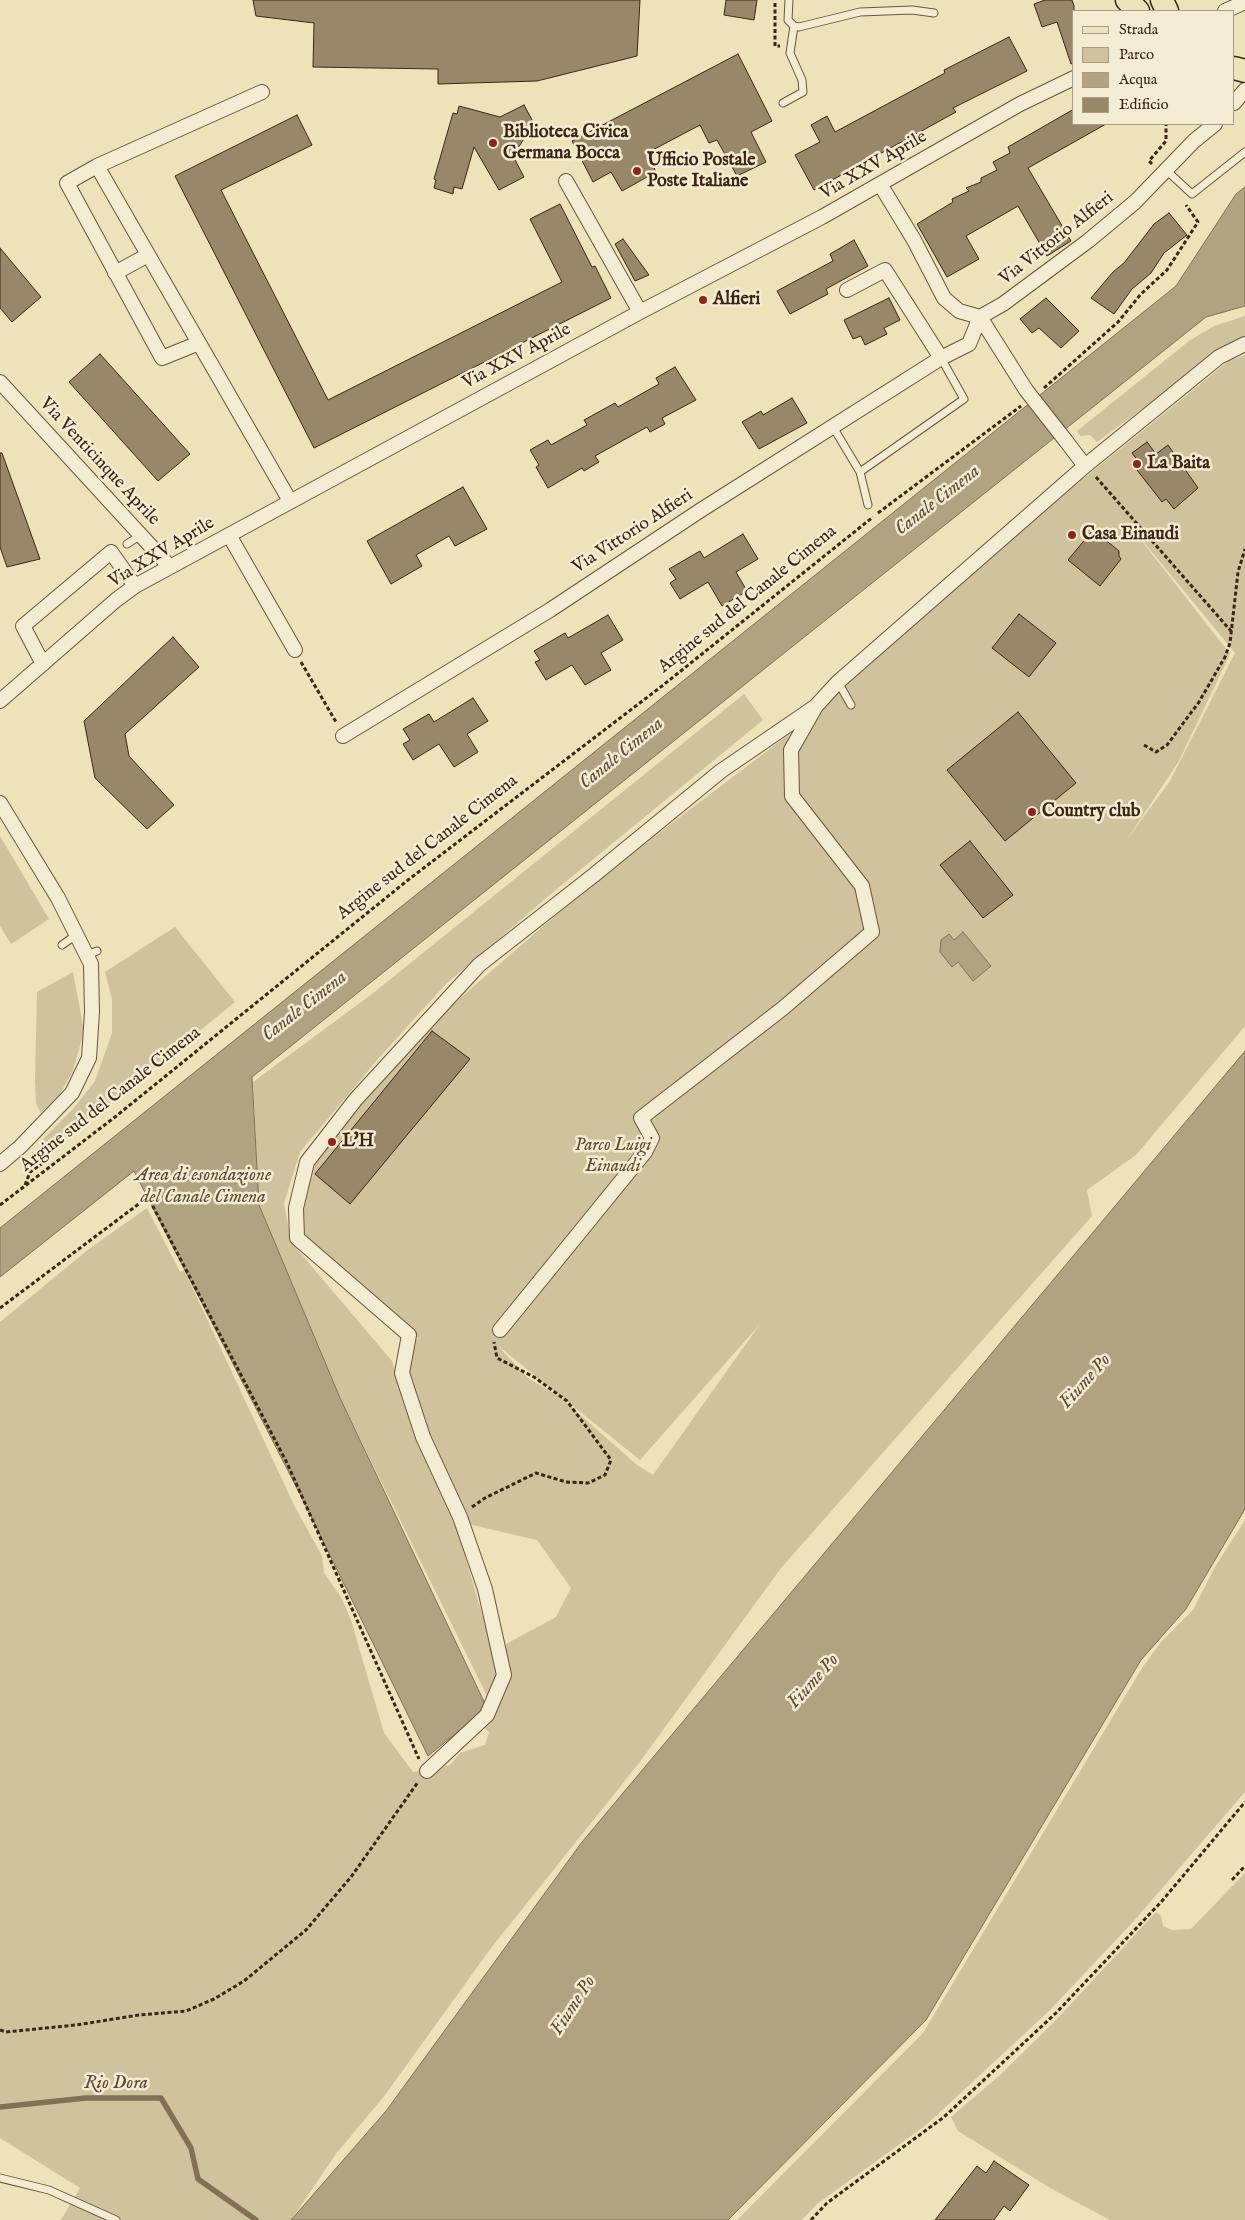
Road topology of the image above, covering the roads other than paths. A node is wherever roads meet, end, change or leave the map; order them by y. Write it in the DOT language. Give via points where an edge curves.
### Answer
graph roads {
  1 [pos="789,0"];
  2 [pos="1245,2"];
  3 [pos="1227,10"];
  4 [pos="934,13"];
  5 [pos="794,26"];
  6 [pos="1072,79"];
  7 [pos="1245,90"];
  8 [pos="262,92"];
  9 [pos="1235,102"];
  10 [pos="783,103"];
  11 [pos="1202,125"];
  12 [pos="1214,125"];
  13 [pos="1194,140"];
  14 [pos="1245,152"];
  15 [pos="97,166"];
  16 [pos="1166,170"];
  17 [pos="566,181"];
  18 [pos="880,184"];
  19 [pos="148,255"];
  20 [pos="115,273"];
  21 [pos="847,290"];
  22 [pos="640,312"];
  23 [pos="980,317"];
  24 [pos="199,343"];
  25 [pos="1245,344"];
  26 [pos="941,358"];
  27 [pos="0,382"];
  28 [pos="833,426"];
  29 [pos="1085,466"];
  30 [pos="860,472"];
  31 [pos="290,501"];
  32 [pos="868,505"];
  33 [pos="141,535"];
  34 [pos="229,535"];
  35 [pos="126,544"];
  36 [pos="170,567"];
  37 [pos="136,586"];
  38 [pos="294,650"];
  39 [pos="43,664"];
  40 [pos="838,682"];
  41 [pos="0,701"];
  42 [pos="851,705"];
  43 [pos="816,706"];
  44 [pos="343,736"];
  45 [pos="0,803"];
  46 [pos="76,935"];
  47 [pos="62,945"];
  48 [pos="0,1164"];
  49 [pos="500,1330"];
  50 [pos="427,1770"];
  51 [pos="0,2178"];
  52 [pos="116,2220"];
  1 -- 5 [label="lane" via="788,20"];
  2 -- 3 [label="street"];
  4 -- 5 [label="lane" via="912,10 860,12"];
  5 -- 10 [label="lane" via="790,53 802,80 803,92"];
  6 -- 18 [label="street, Via XXV Aprile" via="1020,104"];
  7 -- 9 [label="street"];
  8 -- 15 [label="street"];
  11 -- 13 [label="street, Via Vittorio Alfieri"];
  12 -- 13 [label="street, Via Vittorio Alfieri"];
  13 -- 16 [label="street, Via Vittorio Alfieri"];
  14 -- 16 [label="lane" via="1192,194"];
  15 -- 19 [label="street"];
  15 -- 20 [label="street" via="67,182"];
  16 -- 23 [label="street, Via Vittorio Alfieri" via="1135,202 1088,241 1003,304"];
  17 -- 22 [label="street"];
  18 -- 22 [label="street, Via XXV Aprile"];
  18 -- 23 [label="street" via="944,298 959,311"];
  19 -- 20 [label="street"];
  19 -- 24 [label="street"];
  20 -- 24 [label="street" via="162,358"];
  21 -- 26 [label="street" via="885,270"];
  22 -- 31 [label="street, Via XXV Aprile"];
  23 -- 26 [label="street, Via Vittorio Alfieri" via="968,344"];
  23 -- 29 [label="street, bridge" via="1029,396"];
  24 -- 31 [label="street"];
  25 -- 29 [label="street" via="1219,357"];
  26 -- 28 [label="street, Via Vittorio Alfieri"];
  26 -- 30 [label="lane" via="964,399"];
  27 -- 33 [label="street, Via Venticinque Aprile"];
  28 -- 30 [label="lane"];
  28 -- 44 [label="street, Via Vittorio Alfieri" via="550,610"];
  29 -- 40 [label="street"];
  30 -- 32 [label="lane"];
  31 -- 34 [label="street, Via XXV Aprile"];
  33 -- 35 [label="lane"];
  33 -- 36 [label="street, Via Venticinque Aprile"];
  34 -- 36 [label="street, Via XXV Aprile"];
  34 -- 38 [label="street"];
  36 -- 37 [label="street, Via XXV Aprile"];
  37 -- 39 [label="street, Via XXV Aprile"];
  37 -- 39 [label="street" via="111,552 23,626"];
  39 -- 41 [label="street, Via XXV Aprile"];
  40 -- 42 [label="lane"];
  40 -- 43 [label="street"];
  43 -- 49 [label="street" via="791,750 792,796 862,886 872,932 782,1009 641,1118 652,1138 645,1152"];
  43 -- 50 [label="street" via="720,770 479,965 356,1099 307,1162 296,1208 297,1238 409,1335 402,1373 423,1437 460,1517 485,1589 504,1675 487,1715"];
  45 -- 46 [label="street" via="58,898"];
  46 -- 47 [label="lane"];
  46 -- 48 [label="street" via="92,953 89,1058 72,1093"];
  51 -- 52 [label="lane" via="49,2190"];
}
